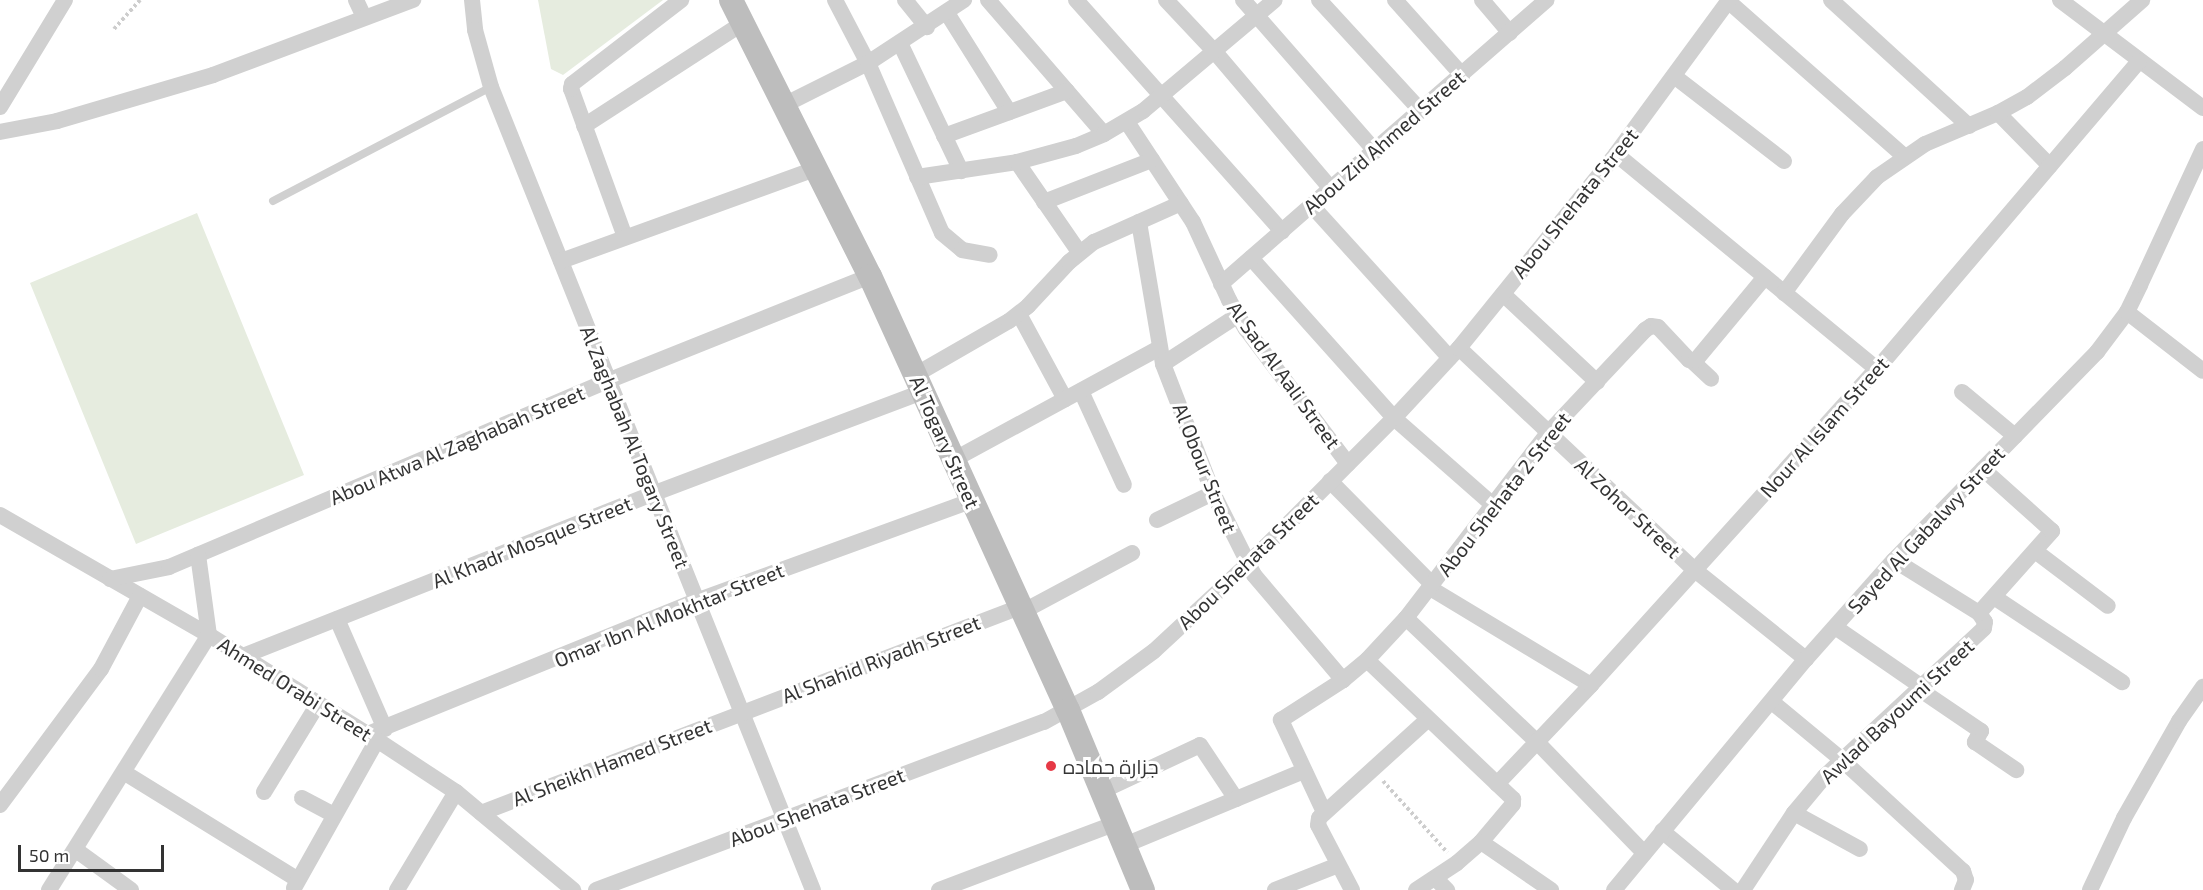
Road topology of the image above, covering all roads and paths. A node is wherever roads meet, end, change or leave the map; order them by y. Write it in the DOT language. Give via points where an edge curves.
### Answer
graph roads {
  1 [pos="65,0"];
  2 [pos="140,0"];
  3 [pos="356,0"];
  4 [pos="413,0"];
  5 [pos="472,0"];
  6 [pos="681,0"];
  7 [pos="731,0"];
  8 [pos="835,0"];
  9 [pos="905,0"];
  10 [pos="964,0"];
  11 [pos="988,0"];
  12 [pos="1076,0"];
  13 [pos="1166,0"];
  14 [pos="1243,0"];
  15 [pos="1275,0"];
  16 [pos="1319,0"];
  17 [pos="1395,0"];
  18 [pos="1482,0"];
  19 [pos="1546,0"];
  20 [pos="1729,0"];
  21 [pos="1831,0"];
  22 [pos="2060,0"];
  23 [pos="2142,0"];
  24 [pos="946,13"];
  25 [pos="1257,16"];
  26 [pos="364,17"];
  27 [pos="743,23"];
  28 [pos="927,27"];
  29 [pos="114,29"];
  30 [pos="1510,33"];
  31 [pos="2102,34"];
  32 [pos="900,44"];
  33 [pos="1215,52"];
  34 [pos="2139,61"];
  35 [pos="868,63"];
  36 [pos="1462,75"];
  37 [pos="1674,76"];
  38 [pos="491,87"];
  39 [pos="1067,91"];
  40 [pos="1162,96"];
  41 [pos="784,105"];
  42 [pos="0,107"];
  43 [pos="2203,108"];
  44 [pos="1421,111"];
  45 [pos="1009,112"];
  46 [pos="1998,113"];
  47 [pos="1127,122"];
  48 [pos="584,126"];
  49 [pos="1969,126"];
  50 [pos="0,132"];
  51 [pos="1104,134"];
  52 [pos="944,136"];
  53 [pos="2203,148"];
  54 [pos="1375,151"];
  55 [pos="1616,154"];
  56 [pos="1905,156"];
  57 [pos="1152,160"];
  58 [pos="1784,161"];
  59 [pos="1017,162"];
  60 [pos="2050,166"];
  61 [pos="815,169"];
  62 [pos="961,171"];
  63 [pos="917,177"];
  64 [pos="1331,189"];
  65 [pos="273,201"];
  66 [pos="1044,202"];
  67 [pos="1180,203"];
  68 [pos="1311,206"];
  69 [pos="1140,222"];
  70 [pos="1282,231"];
  71 [pos="626,237"];
  72 [pos="1079,252"];
  73 [pos="990,255"];
  74 [pos="1251,258"];
  75 [pos="561,261"];
  76 [pos="870,276"];
  77 [pos="1765,277"];
  78 [pos="1221,284"];
  79 [pos="1784,293"];
  80 [pos="1503,294"];
  81 [pos="2127,312"];
  82 [pos="1019,314"];
  83 [pos="1237,315"];
  84 [pos="1454,353"];
  85 [pos="1161,356"];
  86 [pos="1692,361"];
  87 [pos="1877,369"];
  88 [pos="2203,371"];
  89 [pos="1712,379"];
  90 [pos="610,380"];
  91 [pos="1597,382"];
  92 [pos="918,384"];
  93 [pos="1081,391"];
  94 [pos="1962,392"];
  95 [pos="1065,399"];
  96 [pos="1394,418"];
  97 [pos="1547,434"];
  98 [pos="2015,436"];
  99 [pos="953,460"];
  100 [pos="1348,464"];
  101 [pos="1983,469"];
  102 [pos="1330,481"];
  103 [pos="1124,485"];
  104 [pos="655,493"];
  105 [pos="1213,493"];
  106 [pos="971,501"];
  107 [pos="1494,506"];
  108 [pos="0,515"];
  109 [pos="1157,520"];
  110 [pos="2035,551"];
  111 [pos="1132,553"];
  112 [pos="198,555"];
  113 [pos="1894,560"];
  114 [pos="1247,565"];
  115 [pos="1696,571"];
  116 [pos="110,579"];
  117 [pos="1432,586"];
  118 [pos="140,596"];
  119 [pos="1994,597"];
  120 [pos="696,601"];
  121 [pos="2108,606"];
  122 [pos="1021,610"];
  123 [pos="1979,614"];
  124 [pos="1406,618"];
  125 [pos="337,619"];
  126 [pos="1835,627"];
  127 [pos="209,635"];
  128 [pos="243,656"];
  129 [pos="1806,659"];
  130 [pos="1367,660"];
  131 [pos="1343,680"];
  132 [pos="2122,682"];
  133 [pos="1592,685"];
  134 [pos="2203,687"];
  135 [pos="1921,688"];
  136 [pos="1772,702"];
  137 [pos="318,704"];
  138 [pos="1068,710"];
  139 [pos="742,712"];
  140 [pos="1428,720"];
  141 [pos="377,734"];
  142 [pos="1536,741"];
  143 [pos="1841,759"];
  144 [pos="1372,769"];
  145 [pos="2016,770"];
  146 [pos="1304,771"];
  147 [pos="125,773"];
  148 [pos="1497,784"];
  149 [pos="1102,791"];
  150 [pos="264,792"];
  151 [pos="456,792"];
  152 [pos="302,798"];
  153 [pos="1236,799"];
  154 [pos="0,805"];
  155 [pos="1324,812"];
  156 [pos="481,813"];
  157 [pos="1794,813"];
  158 [pos="334,815"];
  159 [pos="785,820"];
  160 [pos="1116,823"];
  161 [pos="1662,831"];
  162 [pos="1481,842"];
  163 [pos="1125,845"];
  164 [pos="1860,849"];
  165 [pos="76,850"];
  166 [pos="1644,853"];
  167 [pos="1457,863"];
  168 [pos="1338,865"];
  169 [pos="1314,883"];
  170 [pos="1442,884"];
  171 [pos="295,885"];
  172 [pos="1743,889"];
  173 [pos="50,890"];
  174 [pos="131,890"];
  175 [pos="397,890"];
  176 [pos="573,890"];
  177 [pos="596,890"];
  178 [pos="813,890"];
  179 [pos="939,890"];
  180 [pos="1143,890"];
  181 [pos="1275,890"];
  182 [pos="1352,890"];
  183 [pos="1416,890"];
  184 [pos="1551,890"];
  185 [pos="1614,890"];
  186 [pos="1962,890"];
  187 [pos="2090,890"];
  1 -- 42 [label="street"];
  2 -- 29 [label="path"];
  3 -- 26 [label="street"];
  4 -- 26 [label="street"];
  5 -- 38 [label="street, Al Zaghabah Al Togary Street" via="475,30"];
  6 -- 48 [label="street" via="575,80 571,89"];
  7 -- 27 [label="street, Al Togary Street"];
  8 -- 35 [label="street"];
  9 -- 28 [label="street"];
  10 -- 24 [label="street"];
  11 -- 39 [label="street"];
  12 -- 40 [label="street"];
  13 -- 33 [label="street"];
  14 -- 25 [label="street"];
  15 -- 25 [label="street"];
  16 -- 44 [label="street"];
  17 -- 36 [label="street"];
  18 -- 30 [label="street"];
  19 -- 30 [label="street, Abou Zid Ahmed Street"];
  20 -- 37 [label="street, Abou Shehata Street"];
  20 -- 56 [label="street"];
  21 -- 49 [label="street"];
  22 -- 31 [label="street"];
  23 -- 31 [label="street"];
  24 -- 28 [label="street"];
  24 -- 45 [label="street"];
  25 -- 33 [label="street"];
  25 -- 54 [label="street"];
  26 -- 50 [label="street" via="213,75 57,121"];
  27 -- 41 [label="street, Al Togary Street"];
  27 -- 48 [label="street"];
  28 -- 32 [label="street"];
  30 -- 36 [label="street, Abou Zid Ahmed Street"];
  31 -- 34 [label="street"];
  31 -- 46 [label="street" via="2046,83"];
  32 -- 35 [label="street"];
  32 -- 52 [label="street"];
  33 -- 40 [label="street"];
  33 -- 64 [label="street"];
  34 -- 43 [label="street"];
  34 -- 60 [label="street, Nour Al Islam Street"];
  35 -- 41 [label="street"];
  35 -- 63 [label="street"];
  36 -- 44 [label="street, Abou Zid Ahmed Street"];
  37 -- 55 [label="street, Abou Shehata Street"];
  37 -- 58 [label="street"];
  38 -- 65 [label="lane"];
  38 -- 75 [label="street, Al Zaghabah Al Togary Street"];
  39 -- 45 [label="street"];
  39 -- 51 [label="street"];
  40 -- 47 [label="street"];
  40 -- 70 [label="street"];
  41 -- 61 [label="street, Al Togary Street"];
  44 -- 54 [label="street, Abou Zid Ahmed Street"];
  45 -- 52 [label="street"];
  46 -- 49 [label="street"];
  46 -- 60 [label="street"];
  47 -- 51 [label="street"];
  47 -- 57 [label="street, Al Sad Al Aali Street"];
  48 -- 71 [label="street"];
  49 -- 56 [label="street"];
  51 -- 59 [label="street"];
  52 -- 62 [label="street"];
  53 -- 81 [label="street, Sayed Al Gabalwy Street"];
  54 -- 64 [label="street, Abou Zid Ahmed Street"];
  55 -- 77 [label="street"];
  55 -- 80 [label="street, Abou Shehata Street"];
  56 -- 79 [label="street" via="1853,201"];
  57 -- 66 [label="street"];
  57 -- 67 [label="street, Al Sad Al Aali Street"];
  59 -- 62 [label="street"];
  59 -- 66 [label="street"];
  60 -- 87 [label="street, Nour Al Islam Street"];
  61 -- 71 [label="street"];
  61 -- 76 [label="street, Al Togary Street"];
  62 -- 63 [label="street"];
  63 -- 73 [label="street" via="947,240 962,250"];
  64 -- 68 [label="street, Abou Zid Ahmed Street"];
  66 -- 72 [label="street"];
  67 -- 69 [label="street, Al Khadr Mosque Street"];
  67 -- 78 [label="street, Al Sad Al Aali Street" via="1204,242"];
  68 -- 70 [label="street, Abou Zid Ahmed Street"];
  68 -- 84 [label="street, Al Zohor Street"];
  69 -- 72 [label="street, Al Khadr Mosque Street"];
  69 -- 85 [label="street, Al Obour Street"];
  70 -- 74 [label="street, Abou Zid Ahmed Street"];
  71 -- 75 [label="street"];
  72 -- 82 [label="street, Al Khadr Mosque Street"];
  74 -- 78 [label="street, Abou Zid Ahmed Street"];
  74 -- 96 [label="street"];
  75 -- 90 [label="street, Al Zaghabah Al Togary Street"];
  76 -- 90 [label="street, Abou Atwa Al Zaghabah Street"];
  76 -- 92 [label="street, Al Togary Street"];
  77 -- 79 [label="street"];
  77 -- 86 [label="street"];
  78 -- 83 [label="street, Al Sad Al Aali Street"];
  79 -- 87 [label="street"];
  80 -- 84 [label="street, Abou Shehata Street"];
  80 -- 91 [label="street"];
  81 -- 88 [label="street"];
  81 -- 98 [label="street, Sayed Al Gabalwy Street" via="2097,352"];
  82 -- 92 [label="street, Al Khadr Mosque Street"];
  82 -- 95 [label="street"];
  83 -- 85 [label="street"];
  83 -- 100 [label="street, Al Sad Al Aali Street"];
  84 -- 96 [label="street, Abou Shehata Street"];
  84 -- 97 [label="street, Al Zohor Street"];
  85 -- 93 [label="street"];
  85 -- 105 [label="street, Al Obour Street"];
  86 -- 89 [label="street"];
  86 -- 91 [label="street, Abou Shehata 2 Street" via="1658,327 1651,326"];
  87 -- 115 [label="street, Nour Al Islam Street"];
  90 -- 104 [label="street, Al Zaghabah Al Togary Street"];
  90 -- 112 [label="street, Abou Atwa Al Zaghabah Street"];
  91 -- 97 [label="street, Abou Shehata 2 Street"];
  92 -- 99 [label="street, Al Togary Street"];
  92 -- 104 [label="street, Al Khadr Mosque Street"];
  93 -- 95 [label="street"];
  93 -- 103 [label="street"];
  94 -- 98 [label="street"];
  95 -- 99 [label="street"];
  96 -- 100 [label="street, Abou Shehata Street"];
  96 -- 107 [label="street"];
  97 -- 107 [label="street, Abou Shehata 2 Street"];
  97 -- 115 [label="street, Al Zohor Street"];
  98 -- 101 [label="street, Sayed Al Gabalwy Street"];
  99 -- 106 [label="street, Al Togary Street"];
  100 -- 102 [label="street, Abou Shehata Street"];
  101 -- 110 [label="street" via="2052,530"];
  101 -- 113 [label="street, Sayed Al Gabalwy Street"];
  102 -- 114 [label="street, Abou Shehata Street"];
  102 -- 117 [label="street"];
  104 -- 120 [label="street, Al Zaghabah Al Togary Street"];
  104 -- 125 [label="street, Al Khadr Mosque Street"];
  105 -- 109 [label="street"];
  105 -- 114 [label="street, Al Obour Street"];
  106 -- 120 [label="street, Omar Ibn Al Mokhtar Street"];
  106 -- 122 [label="street, Al Togary Street"];
  107 -- 117 [label="street, Abou Shehata 2 Street"];
  108 -- 116 [label="street, Ahmed Orabi Street"];
  110 -- 119 [label="street"];
  110 -- 121 [label="street"];
  111 -- 122 [label="street, Al Shahid Riyadh Street"];
  112 -- 116 [label="street, Abou Atwa Al Zaghabah Street" via="170,567"];
  112 -- 127 [label="street"];
  113 -- 123 [label="street, Awlad Bayoumi Street"];
  113 -- 126 [label="street, Sayed Al Gabalwy Street"];
  114 -- 131 [label="street, Al Obour Street"];
  114 -- 138 [label="street, Abou Shehata Street" via="1155,651"];
  115 -- 129 [label="street, Al Zohor Street"];
  115 -- 133 [label="street, Nour Al Islam Street"];
  116 -- 118 [label="street, Ahmed Orabi Street"];
  117 -- 124 [label="street, Abou Shehata 2 Street"];
  117 -- 133 [label="street"];
  118 -- 127 [label="street, Ahmed Orabi Street"];
  118 -- 154 [label="street" via="86,692"];
  119 -- 123 [label="street"];
  119 -- 132 [label="street"];
  120 -- 139 [label="street, Al Zaghabah Al Togary Street"];
  120 -- 141 [label="street, Omar Ibn Al Mokhtar Street"];
  122 -- 138 [label="street, Al Togary Street"];
  122 -- 139 [label="street, Al Shahid Riyadh Street"];
  123 -- 135 [label="street, Awlad Bayoumi Street" via="1985,622 1982,633"];
  124 -- 130 [label="street, Abou Shehata 2 Street"];
  124 -- 142 [label="street"];
  125 -- 128 [label="street, Al Khadr Mosque Street"];
  125 -- 141 [label="street"];
  126 -- 129 [label="street, Sayed Al Gabalwy Street"];
  126 -- 135 [label="street"];
  127 -- 128 [label="street, Ahmed Orabi Street"];
  127 -- 147 [label="street"];
  128 -- 137 [label="street, Ahmed Orabi Street"];
  129 -- 136 [label="street, Sayed Al Gabalwy Street"];
  130 -- 131 [label="street, Abou Shehata 2 Street"];
  130 -- 140 [label="street"];
  131 -- 146 [label="street, Abou Shehata 2 Street" via="1281,720"];
  133 -- 142 [label="street, Nour Al Islam Street"];
  134 -- 187 [label="street" via="2124,818"];
  135 -- 143 [label="street, Awlad Bayoumi Street"];
  135 -- 145 [label="street" via="1981,731 1975,742"];
  136 -- 143 [label="street"];
  136 -- 161 [label="street, Sayed Al Gabalwy Street"];
  137 -- 141 [label="street, Ahmed Orabi Street"];
  137 -- 150 [label="street"];
  138 -- 149 [label="street, Al Togary Street"];
  138 -- 159 [label="street, Abou Shehata Street"];
  139 -- 156 [label="street, Al Sheikh Hamed Street"];
  139 -- 159 [label="street, Al Zaghabah Al Togary Street"];
  140 -- 144 [label="street"];
  140 -- 148 [label="street"];
  141 -- 151 [label="street, Ahmed Orabi Street"];
  141 -- 158 [label="street"];
  142 -- 148 [label="street, Nour Al Islam Street"];
  142 -- 166 [label="street"];
  143 -- 157 [label="street, Awlad Bayoumi Street"];
  143 -- 186 [label="street" via="1963,871 1966,880"];
  144 -- 155 [label="street"];
  144 -- 167 [label="path"];
  146 -- 153 [label="street"];
  146 -- 155 [label="street"];
  147 -- 165 [label="street"];
  147 -- 171 [label="street"];
  148 -- 162 [label="street" via="1513,804"];
  149 -- 153 [label="street" via="1200,745"];
  149 -- 160 [label="street, Al Togary Street"];
  151 -- 156 [label="street, Ahmed Orabi Street"];
  151 -- 175 [label="street"];
  152 -- 158 [label="street"];
  153 -- 163 [label="street"];
  155 -- 168 [label="street" via="1318,825"];
  156 -- 176 [label="street, Ahmed Orabi Street"];
  157 -- 164 [label="street"];
  157 -- 172 [label="street, Awlad Bayoumi Street"];
  158 -- 171 [label="street"];
  159 -- 177 [label="street, Abou Shehata Street"];
  159 -- 178 [label="street, Al Zaghabah Al Togary Street"];
  160 -- 163 [label="street, Al Togary Street"];
  160 -- 179 [label="street"];
  161 -- 166 [label="street, Sayed Al Gabalwy Street"];
  161 -- 172 [label="street"];
  162 -- 167 [label="street"];
  162 -- 184 [label="street"];
  163 -- 180 [label="street, Al Togary Street"];
  165 -- 173 [label="street"];
  165 -- 174 [label="street"];
  166 -- 185 [label="street, Sayed Al Gabalwy Street"];
  167 -- 170 [label="street"];
  168 -- 169 [label="street"];
  168 -- 182 [label="street"];
  169 -- 181 [label="street"];
  170 -- 183 [label="street"];
}
